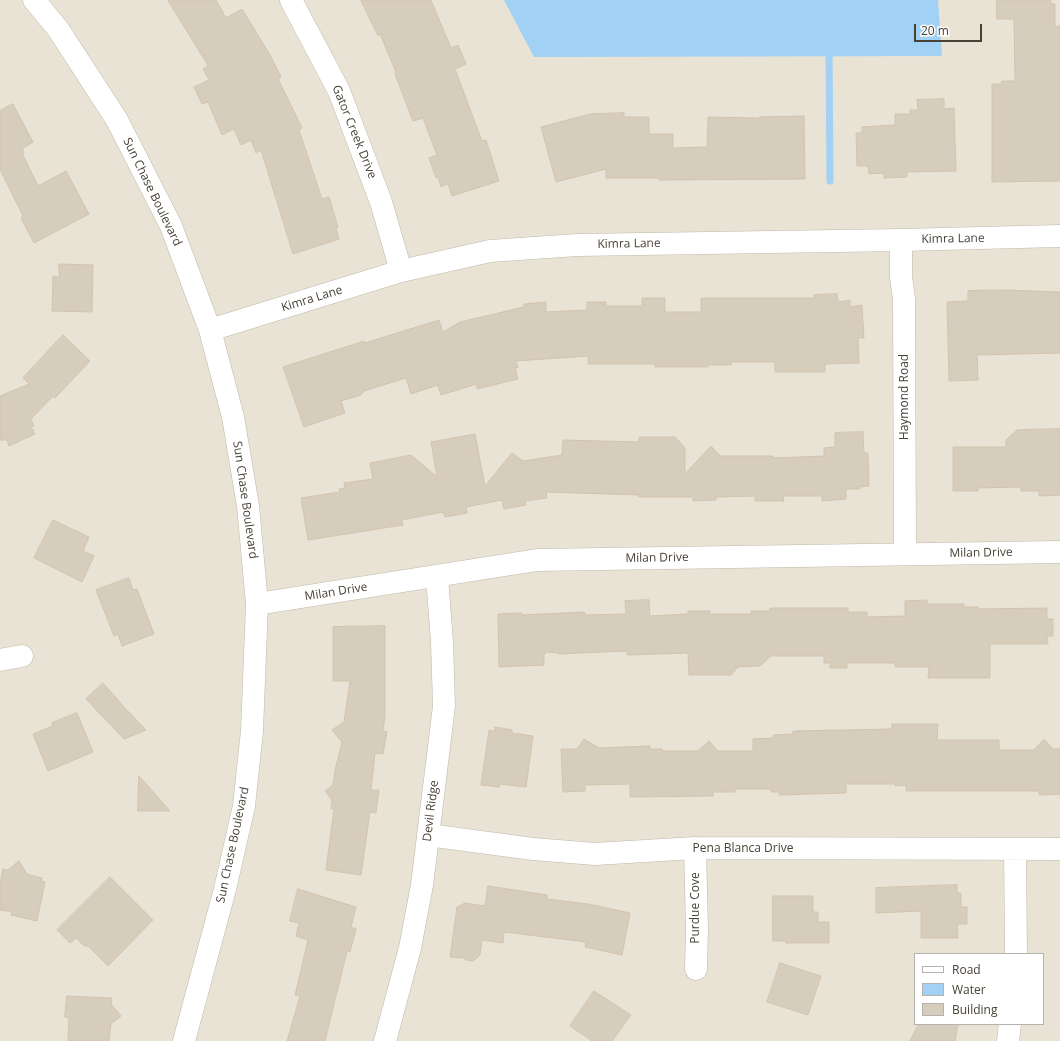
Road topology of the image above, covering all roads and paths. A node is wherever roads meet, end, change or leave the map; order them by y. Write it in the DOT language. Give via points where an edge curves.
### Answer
graph roads {
  1 [pos="34,0"];
  2 [pos="291,0"];
  3 [pos="1060,236"];
  4 [pos="901,240"];
  5 [pos="401,271"];
  6 [pos="210,330"];
  7 [pos="1060,552"];
  8 [pos="905,554"];
  9 [pos="437,577"];
  10 [pos="257,604"];
  11 [pos="22,656"];
  12 [pos="0,660"];
  13 [pos="428,835"];
  14 [pos="695,848"];
  15 [pos="1060,849"];
  16 [pos="1015,850"];
  17 [pos="1016,953"];
  18 [pos="696,968"];
  19 [pos="1010,1025"];
  20 [pos="184,1041"];
  21 [pos="385,1041"];
  22 [pos="1008,1041"];
  1 -- 6 [label="street, Sun Chase Boulevard" via="58,29 117,120 171,226"];
  2 -- 5 [label="street, Gator Creek Drive" via="339,91 381,202"];
  3 -- 4 [label="street, Kimra Lane"];
  4 -- 5 [label="street, Kimra Lane" via="577,245 490,251"];
  4 -- 8 [label="street, Haymond Road" via="904,299"];
  5 -- 6 [label="street, Kimra Lane"];
  6 -- 10 [label="street, Sun Chase Boulevard" via="232,417 243,476"];
  7 -- 8 [label="street, Milan Drive"];
  8 -- 9 [label="street, Milan Drive" via="537,560"];
  9 -- 10 [label="street, Milan Drive"];
  9 -- 13 [label="street, Devil Ridge" via="444,706"];
  10 -- 20 [label="street, Sun Chase Boulevard" via="252,731 244,806 225,889"];
  11 -- 12 [label="street"];
  13 -- 14 [label="street, Pena Blanca Drive" via="533,849 595,854"];
  13 -- 21 [label="street, Devil Ridge" via="410,948"];
  14 -- 16 [label="street, Pena Blanca Drive"];
  14 -- 18 [label="street, Purdue Cove"];
  15 -- 16 [label="street, Pena Blanca Drive"];
  16 -- 17 [label="street"];
  19 -- 22 [label="street"];
}
